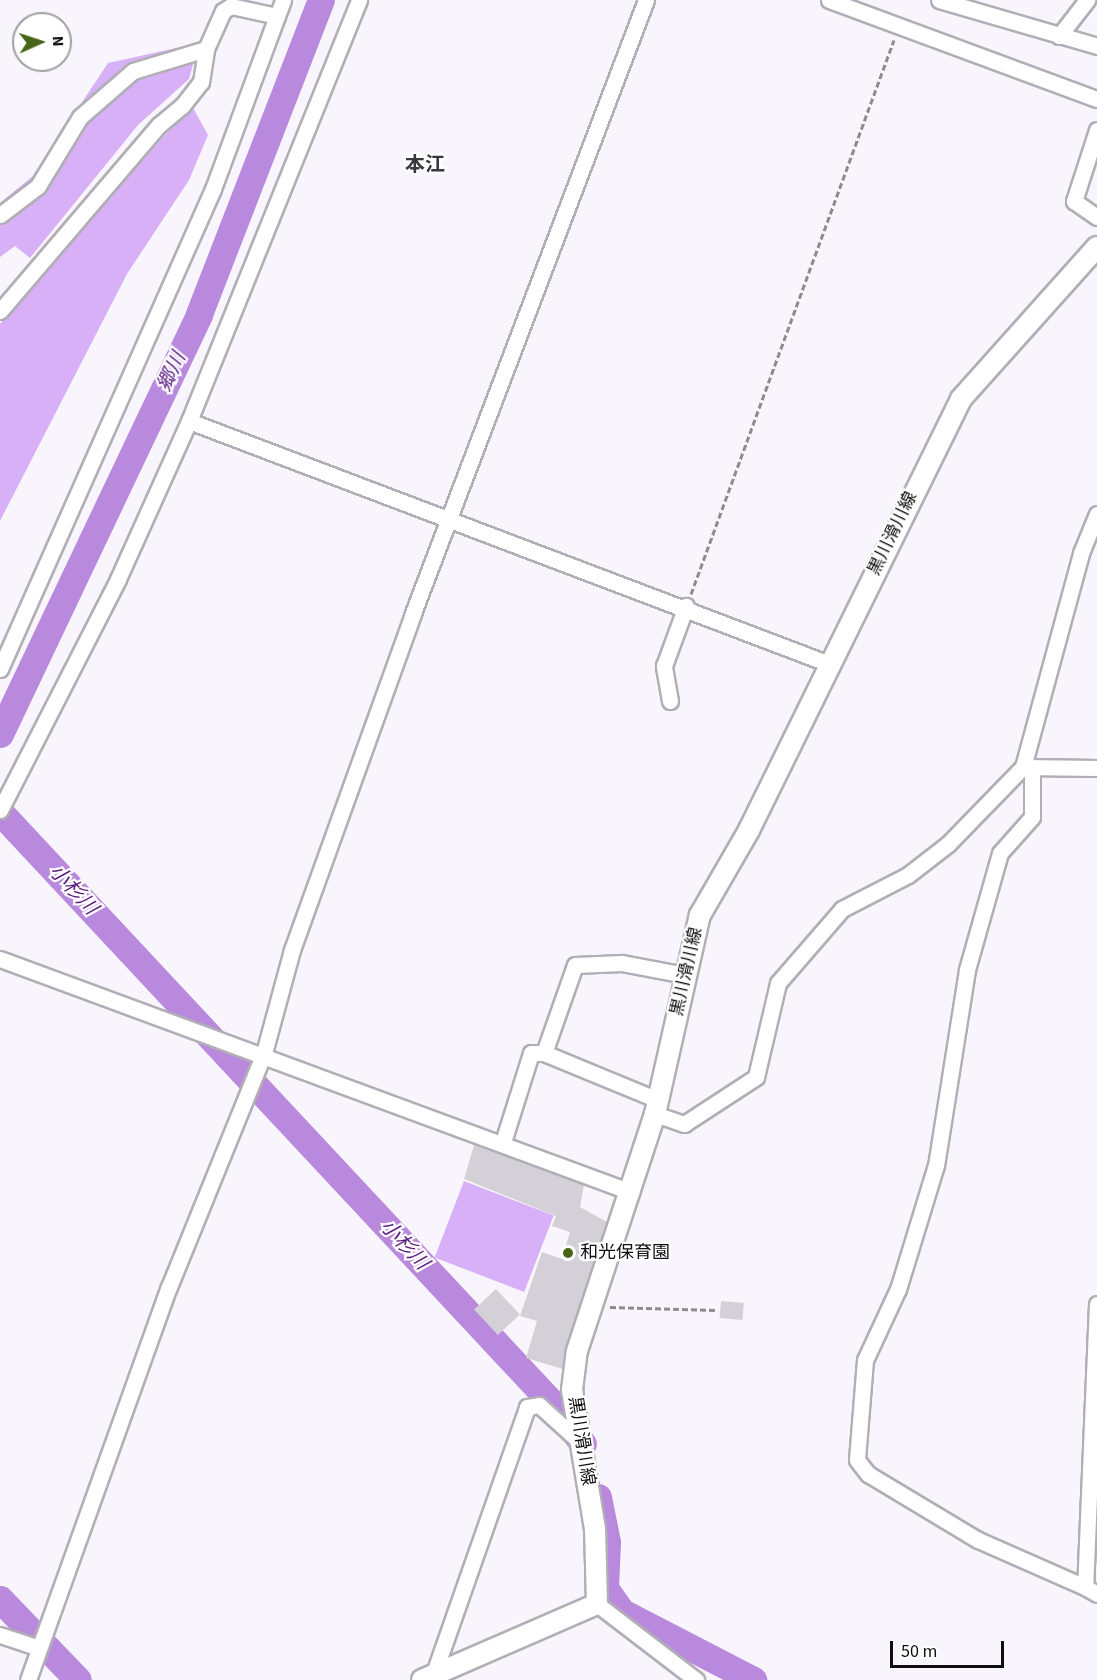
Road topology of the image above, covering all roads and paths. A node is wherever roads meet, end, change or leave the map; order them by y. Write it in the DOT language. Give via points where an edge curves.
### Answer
graph roads {
  1 [pos="284,0"];
  2 [pos="359,0"];
  3 [pos="646,0"];
  4 [pos="829,0"];
  5 [pos="939,0"];
  6 [pos="1087,0"];
  7 [pos="277,16"];
  8 [pos="898,29"];
  9 [pos="1059,36"];
  10 [pos="1091,44"];
  11 [pos="206,49"];
  12 [pos="1097,99"];
  13 [pos="1097,130"];
  14 [pos="0,215"];
  15 [pos="1097,217"];
  16 [pos="1097,247"];
  17 [pos="0,311"];
  18 [pos="189,421"];
  19 [pos="1097,514"];
  20 [pos="452,520"];
  21 [pos="686,606"];
  22 [pos="832,665"];
  23 [pos="0,669"];
  24 [pos="670,701"];
  25 [pos="1028,767"];
  26 [pos="1097,768"];
  27 [pos="0,810"];
  28 [pos="0,959"];
  29 [pos="685,975"];
  30 [pos="264,1053"];
  31 [pos="544,1053"];
  32 [pos="657,1107"];
  33 [pos="503,1142"];
  34 [pos="631,1192"];
  35 [pos="1097,1304"];
  36 [pos="593,1307"];
  37 [pos="715,1310"];
  38 [pos="1096,1376"];
  39 [pos="580,1442"];
  40 [pos="1091,1591"];
  41 [pos="597,1604"];
  42 [pos="0,1635"];
  43 [pos="39,1648"];
  44 [pos="427,1678"];
  45 [pos="28,1680"];
  46 [pos="696,1680"];
  1 -- 7 [label="street"];
  2 -- 18 [label="street"];
  3 -- 20 [label="street"];
  4 -- 8 [label="street"];
  5 -- 9 [label="street"];
  6 -- 9 [label="street"];
  7 -- 11 [label="street" via="231,6 223,11"];
  7 -- 23 [label="street" via="213,189"];
  8 -- 12 [label="street"];
  8 -- 21 [label="path"];
  9 -- 10 [label="street"];
  11 -- 14 [label="street" via="133,71 80,117 38,186"];
  11 -- 17 [label="street" via="201,82 182,106 159,125"];
  13 -- 15 [label="street" via="1074,201"];
  16 -- 22 [label="main road, 黒川滑川線" via="961,399"];
  18 -- 20 [label="street"];
  18 -- 27 [label="street" via="118,579"];
  19 -- 25 [label="street" via="1081,553"];
  20 -- 21 [label="street"];
  20 -- 30 [label="street" via="292,950"];
  21 -- 22 [label="street"];
  21 -- 24 [label="street" via="664,666"];
  22 -- 29 [label="main road, 黒川滑川線" via="700,915"];
  25 -- 26 [label="street"];
  25 -- 32 [label="street" via="948,844 908,875 842,909 778,983 756,1077 684,1124"];
  25 -- 40 [label="street" via="1032,816 1000,853 967,970 936,1165 898,1289 865,1360 857,1460 868,1474 978,1540"];
  28 -- 30 [label="street"];
  29 -- 31 [label="street" via="622,963 575,965"];
  29 -- 32 [label="main road, 黒川滑川線"];
  30 -- 33 [label="street"];
  30 -- 43 [label="street" via="169,1287"];
  31 -- 32 [label="street"];
  31 -- 33 [label="street" via="531,1053"];
  32 -- 34 [label="main road, 黒川滑川線"];
  33 -- 34 [label="street"];
  34 -- 36 [label="main road, 黒川滑川線"];
  35 -- 38 [label="street"];
  36 -- 37 [label="path"];
  36 -- 39 [label="main road, 黒川滑川線" via="572,1390"];
  38 -- 40 [label="street"];
  39 -- 41 [label="main road, 黒川滑川線" via="595,1529"];
  39 -- 44 [label="street" via="539,1405 527,1407"];
  41 -- 44 [label="main road"];
  41 -- 46 [label="street"];
  42 -- 43 [label="street"];
  43 -- 45 [label="street"];
}
